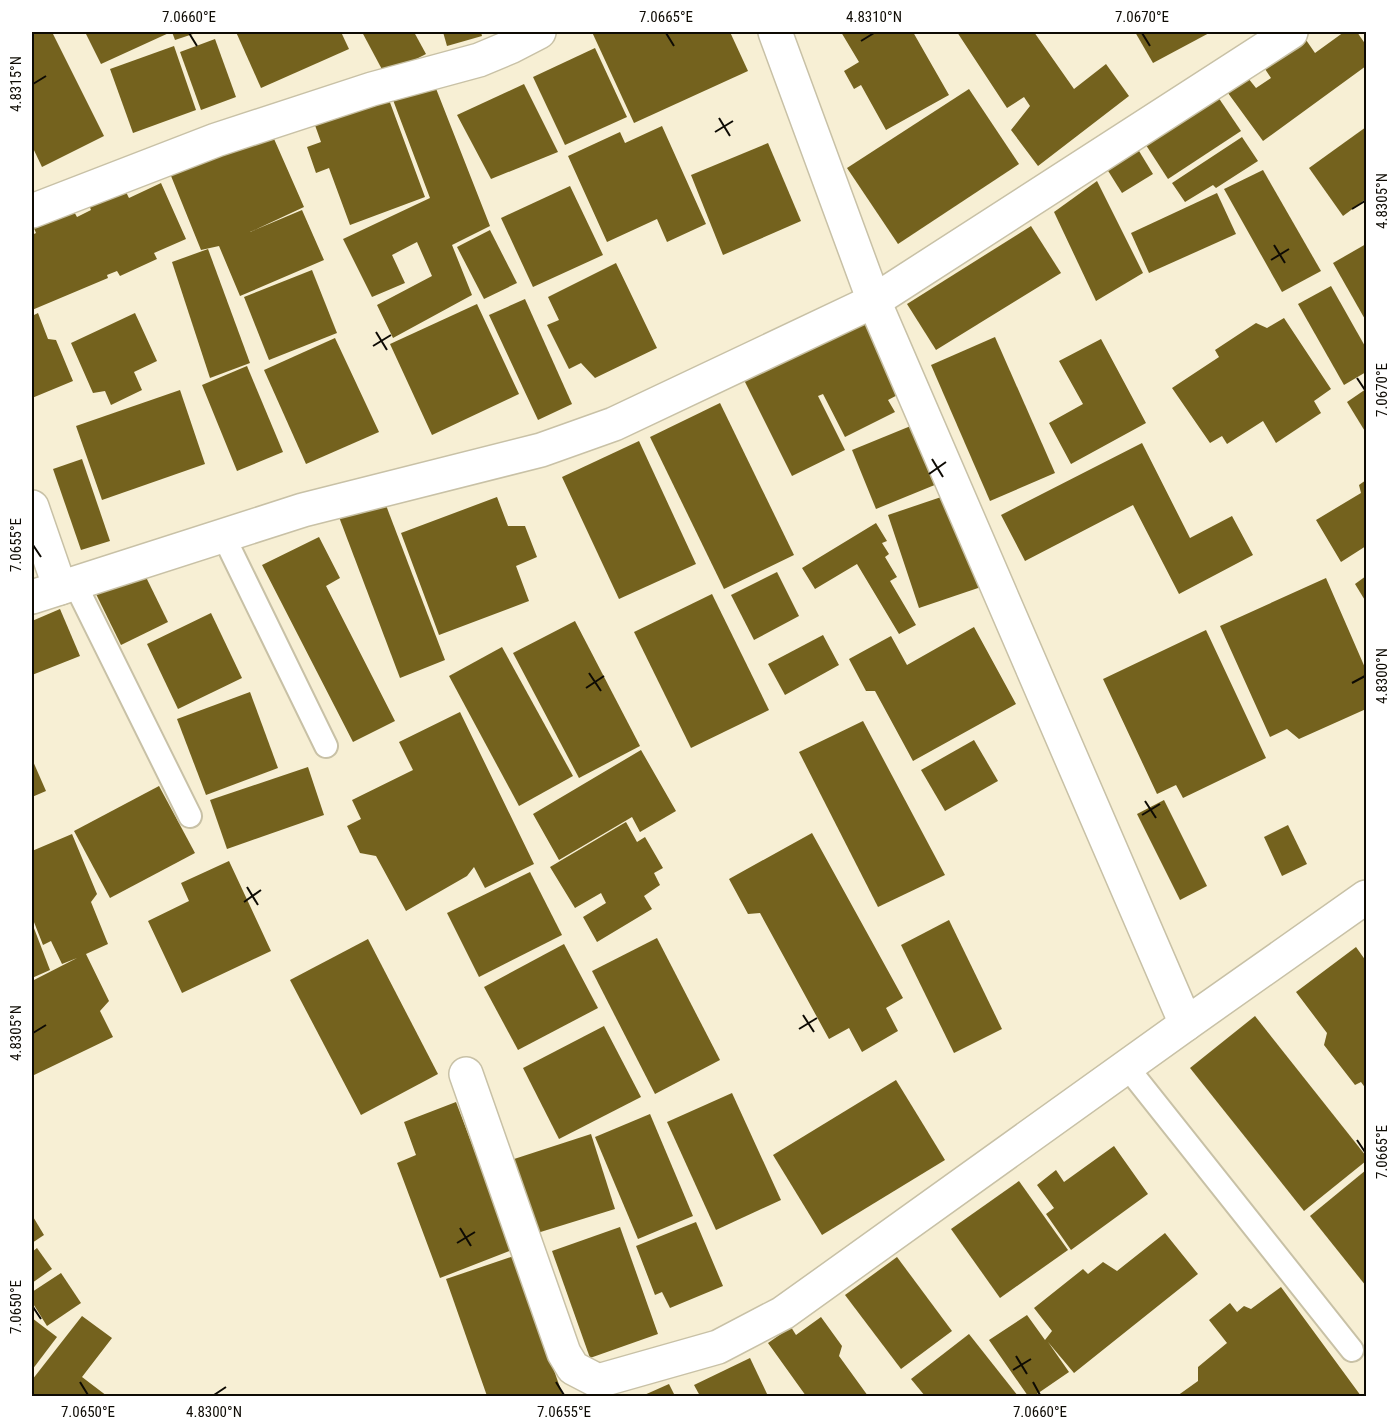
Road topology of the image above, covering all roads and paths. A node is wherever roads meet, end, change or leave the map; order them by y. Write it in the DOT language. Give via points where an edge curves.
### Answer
graph roads {
  1 [pos="539,32"];
  2 [pos="775,32"];
  3 [pos="1291,32"];
  4 [pos="32,211"];
  5 [pos="874,302"];
  6 [pos="32,507"];
  7 [pos="223,535"];
  8 [pos="55,590"];
  9 [pos="326,746"];
  10 [pos="190,816"];
  11 [pos="1366,897"];
  12 [pos="1186,1024"];
  13 [pos="1127,1066"];
  14 [pos="466,1074"];
  15 [pos="1352,1350"];
  1 -- 4 [label="street" via="478,60 372,89 216,140"];
  2 -- 5 [label="street"];
  3 -- 5 [label="street"];
  5 -- 7 [label="street" via="614,424 541,450 303,510"];
  5 -- 12 [label="street"];
  6 -- 8 [label="street"];
  7 -- 8 [label="street"];
  7 -- 9 [label="lane"];
  8 -- 10 [label="lane"];
  11 -- 12 [label="street"];
  12 -- 13 [label="street"];
  13 -- 14 [label="street" via="783,1313 718,1347 598,1381 573,1368 564,1353"];
  13 -- 15 [label="lane"];
}
